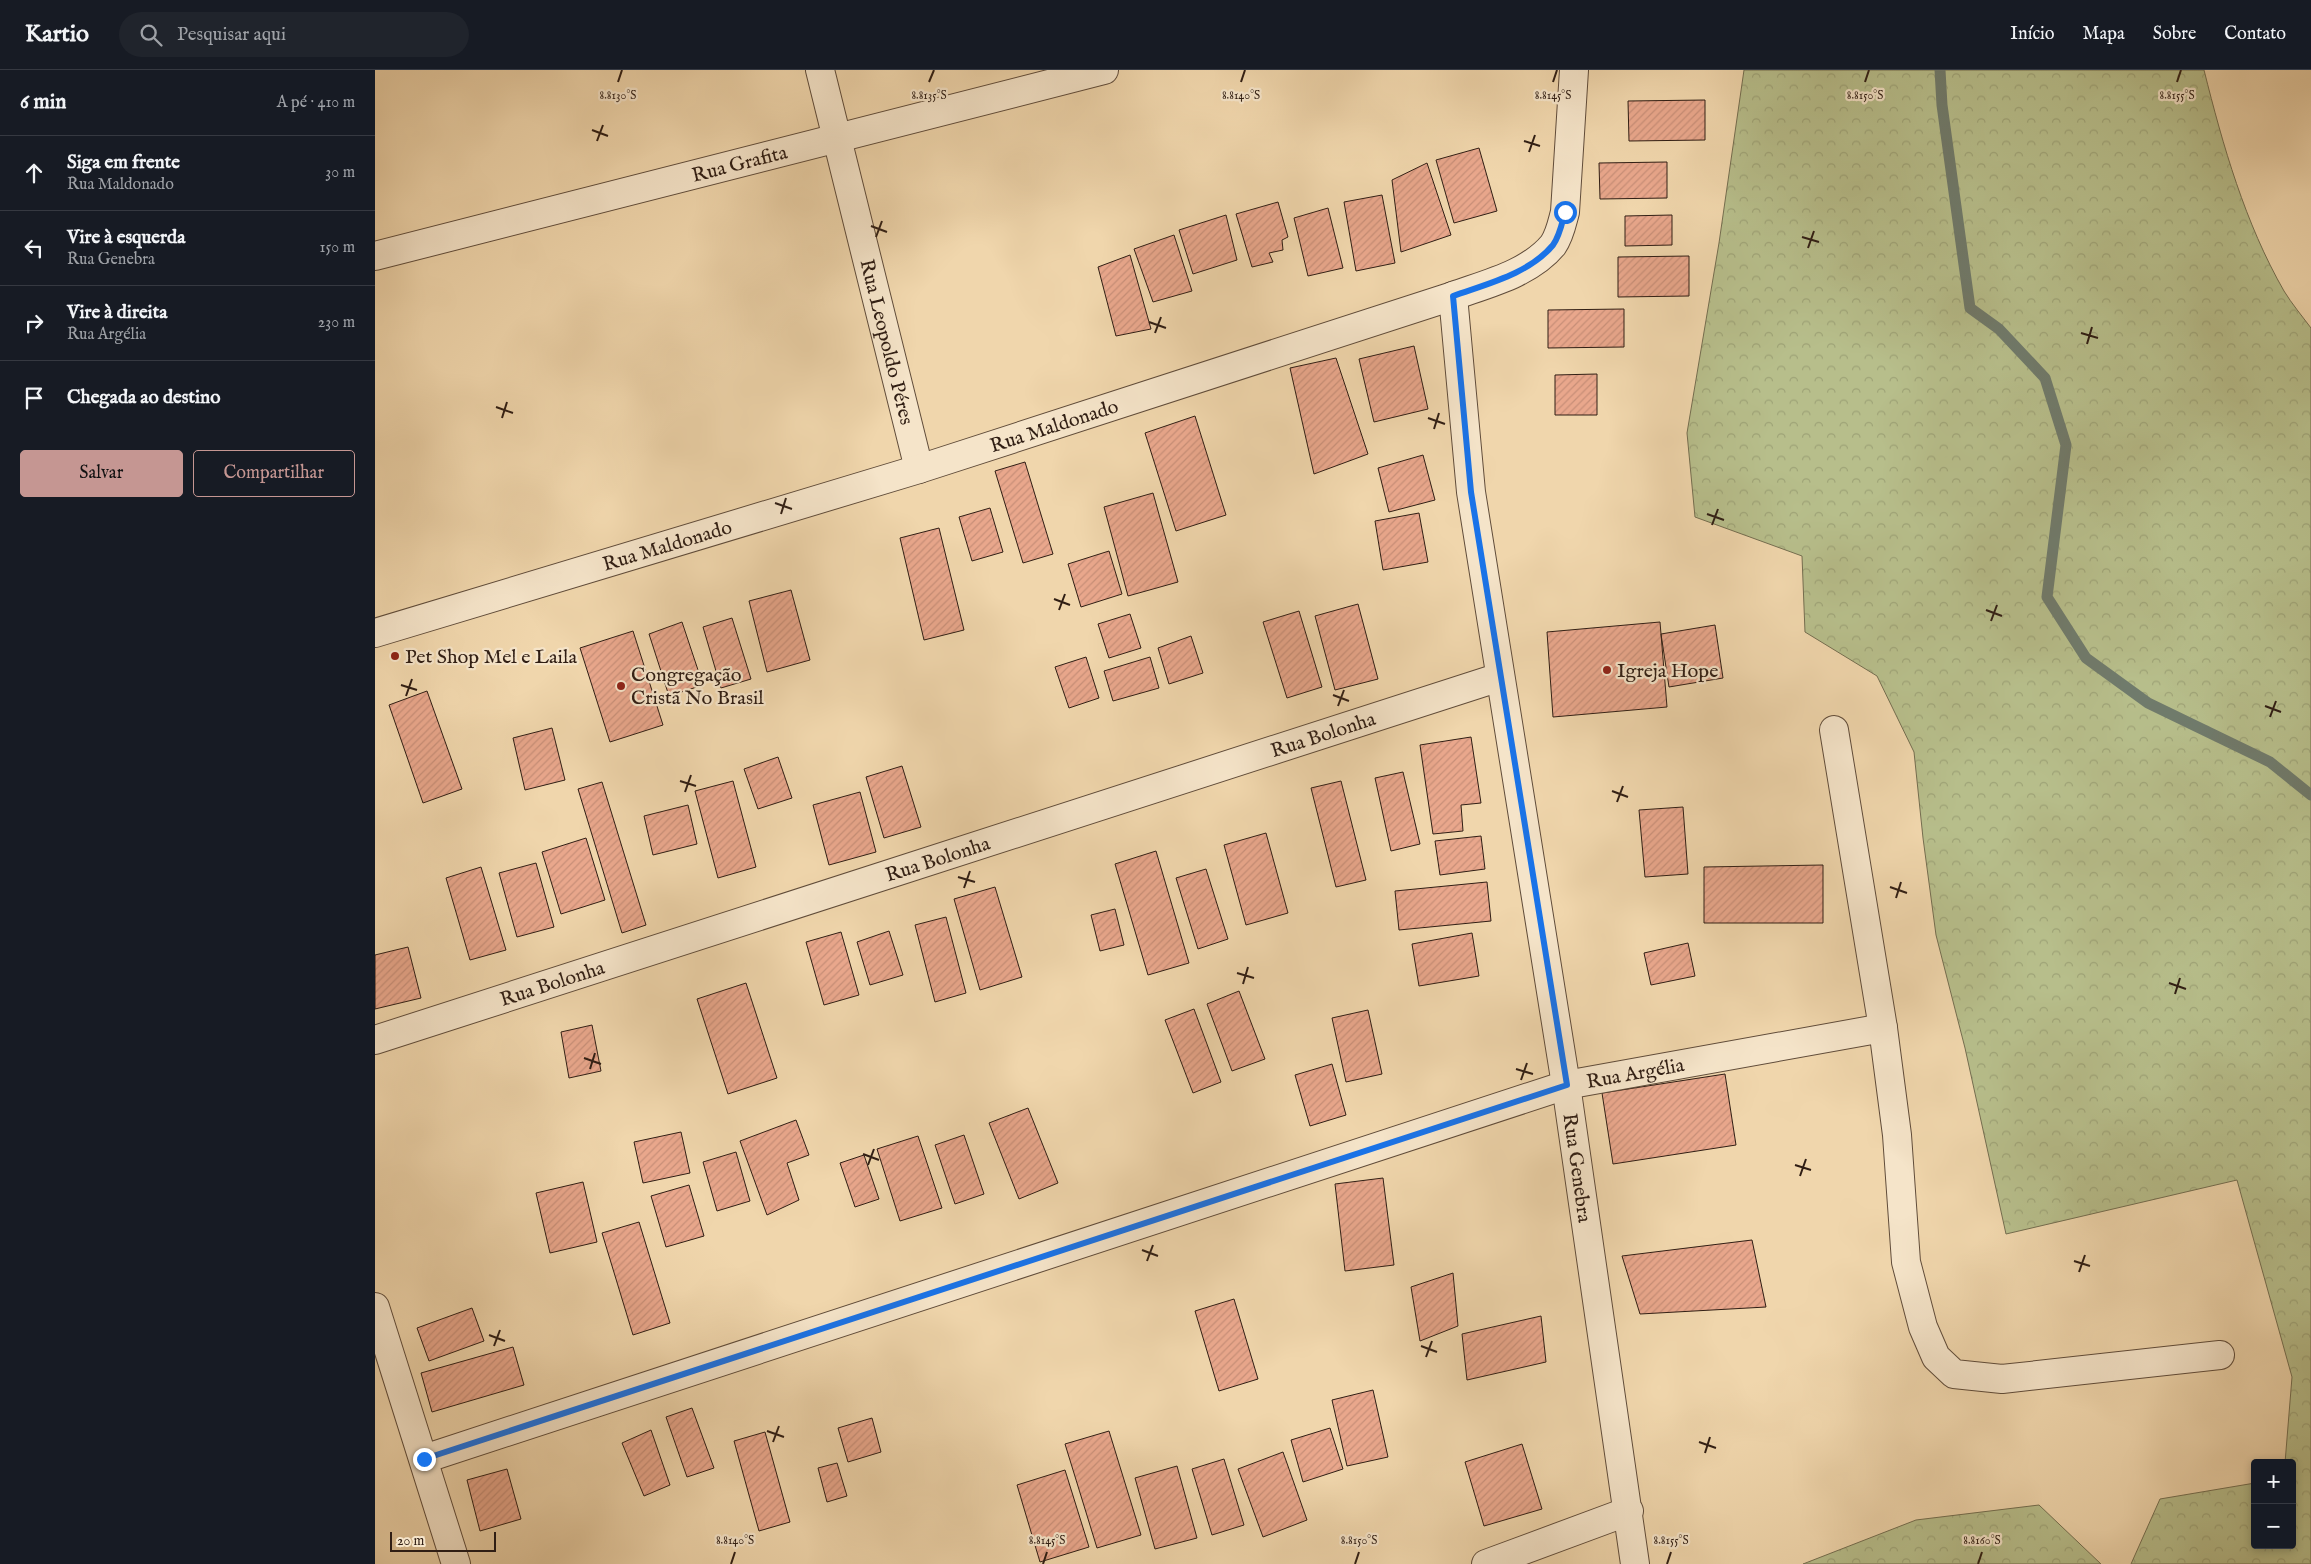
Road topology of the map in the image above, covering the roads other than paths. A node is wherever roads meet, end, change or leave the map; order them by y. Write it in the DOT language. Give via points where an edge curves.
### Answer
graph roads {
  1 [pos="820,70"];
  2 [pos="1105,70"];
  3 [pos="1575,70"];
  4 [pos="836,137"];
  5 [pos="375,256"];
  6 [pos="1453,296"];
  7 [pos="919,468"];
  8 [pos="375,633"];
  9 [pos="1500,677"];
  10 [pos="1835,730"];
  11 [pos="1883,1028"];
  12 [pos="375,1040"];
  13 [pos="1567,1085"];
  14 [pos="375,1306"];
  15 [pos="2220,1355"];
  16 [pos="424,1459"];
  17 [pos="1629,1511"];
  18 [pos="456,1564"];
  19 [pos="1486,1564"];
  20 [pos="1635,1564"];
  1 -- 4 [label="street, Rua Leopoldo Péres"];
  2 -- 4 [label="street, Rua Grafita"];
  3 -- 6 [label="street, Rua Maldonado" via="1561,231 1553,244 1524,268"];
  4 -- 5 [label="street, Rua Grafita"];
  4 -- 7 [label="street, Rua Leopoldo Péres"];
  6 -- 7 [label="street, Rua Maldonado"];
  6 -- 9 [label="street, Rua Genebra" via="1471,492"];
  7 -- 8 [label="street, Rua Maldonado"];
  9 -- 12 [label="street, Rua Bolonha"];
  9 -- 13 [label="street, Rua Genebra"];
  10 -- 11 [label="street"];
  11 -- 13 [label="street, Rua Argélia"];
  11 -- 15 [label="street" via="1897,1135 1906,1262 1923,1327 1935,1357 1954,1374 2002,1379"];
  13 -- 16 [label="street, Rua Argélia"];
  13 -- 17 [label="street, Rua Genebra"];
  14 -- 16 [label="street"];
  16 -- 18 [label="street"];
  17 -- 19 [label="street"];
  17 -- 20 [label="street, Rua Genebra"];
}
